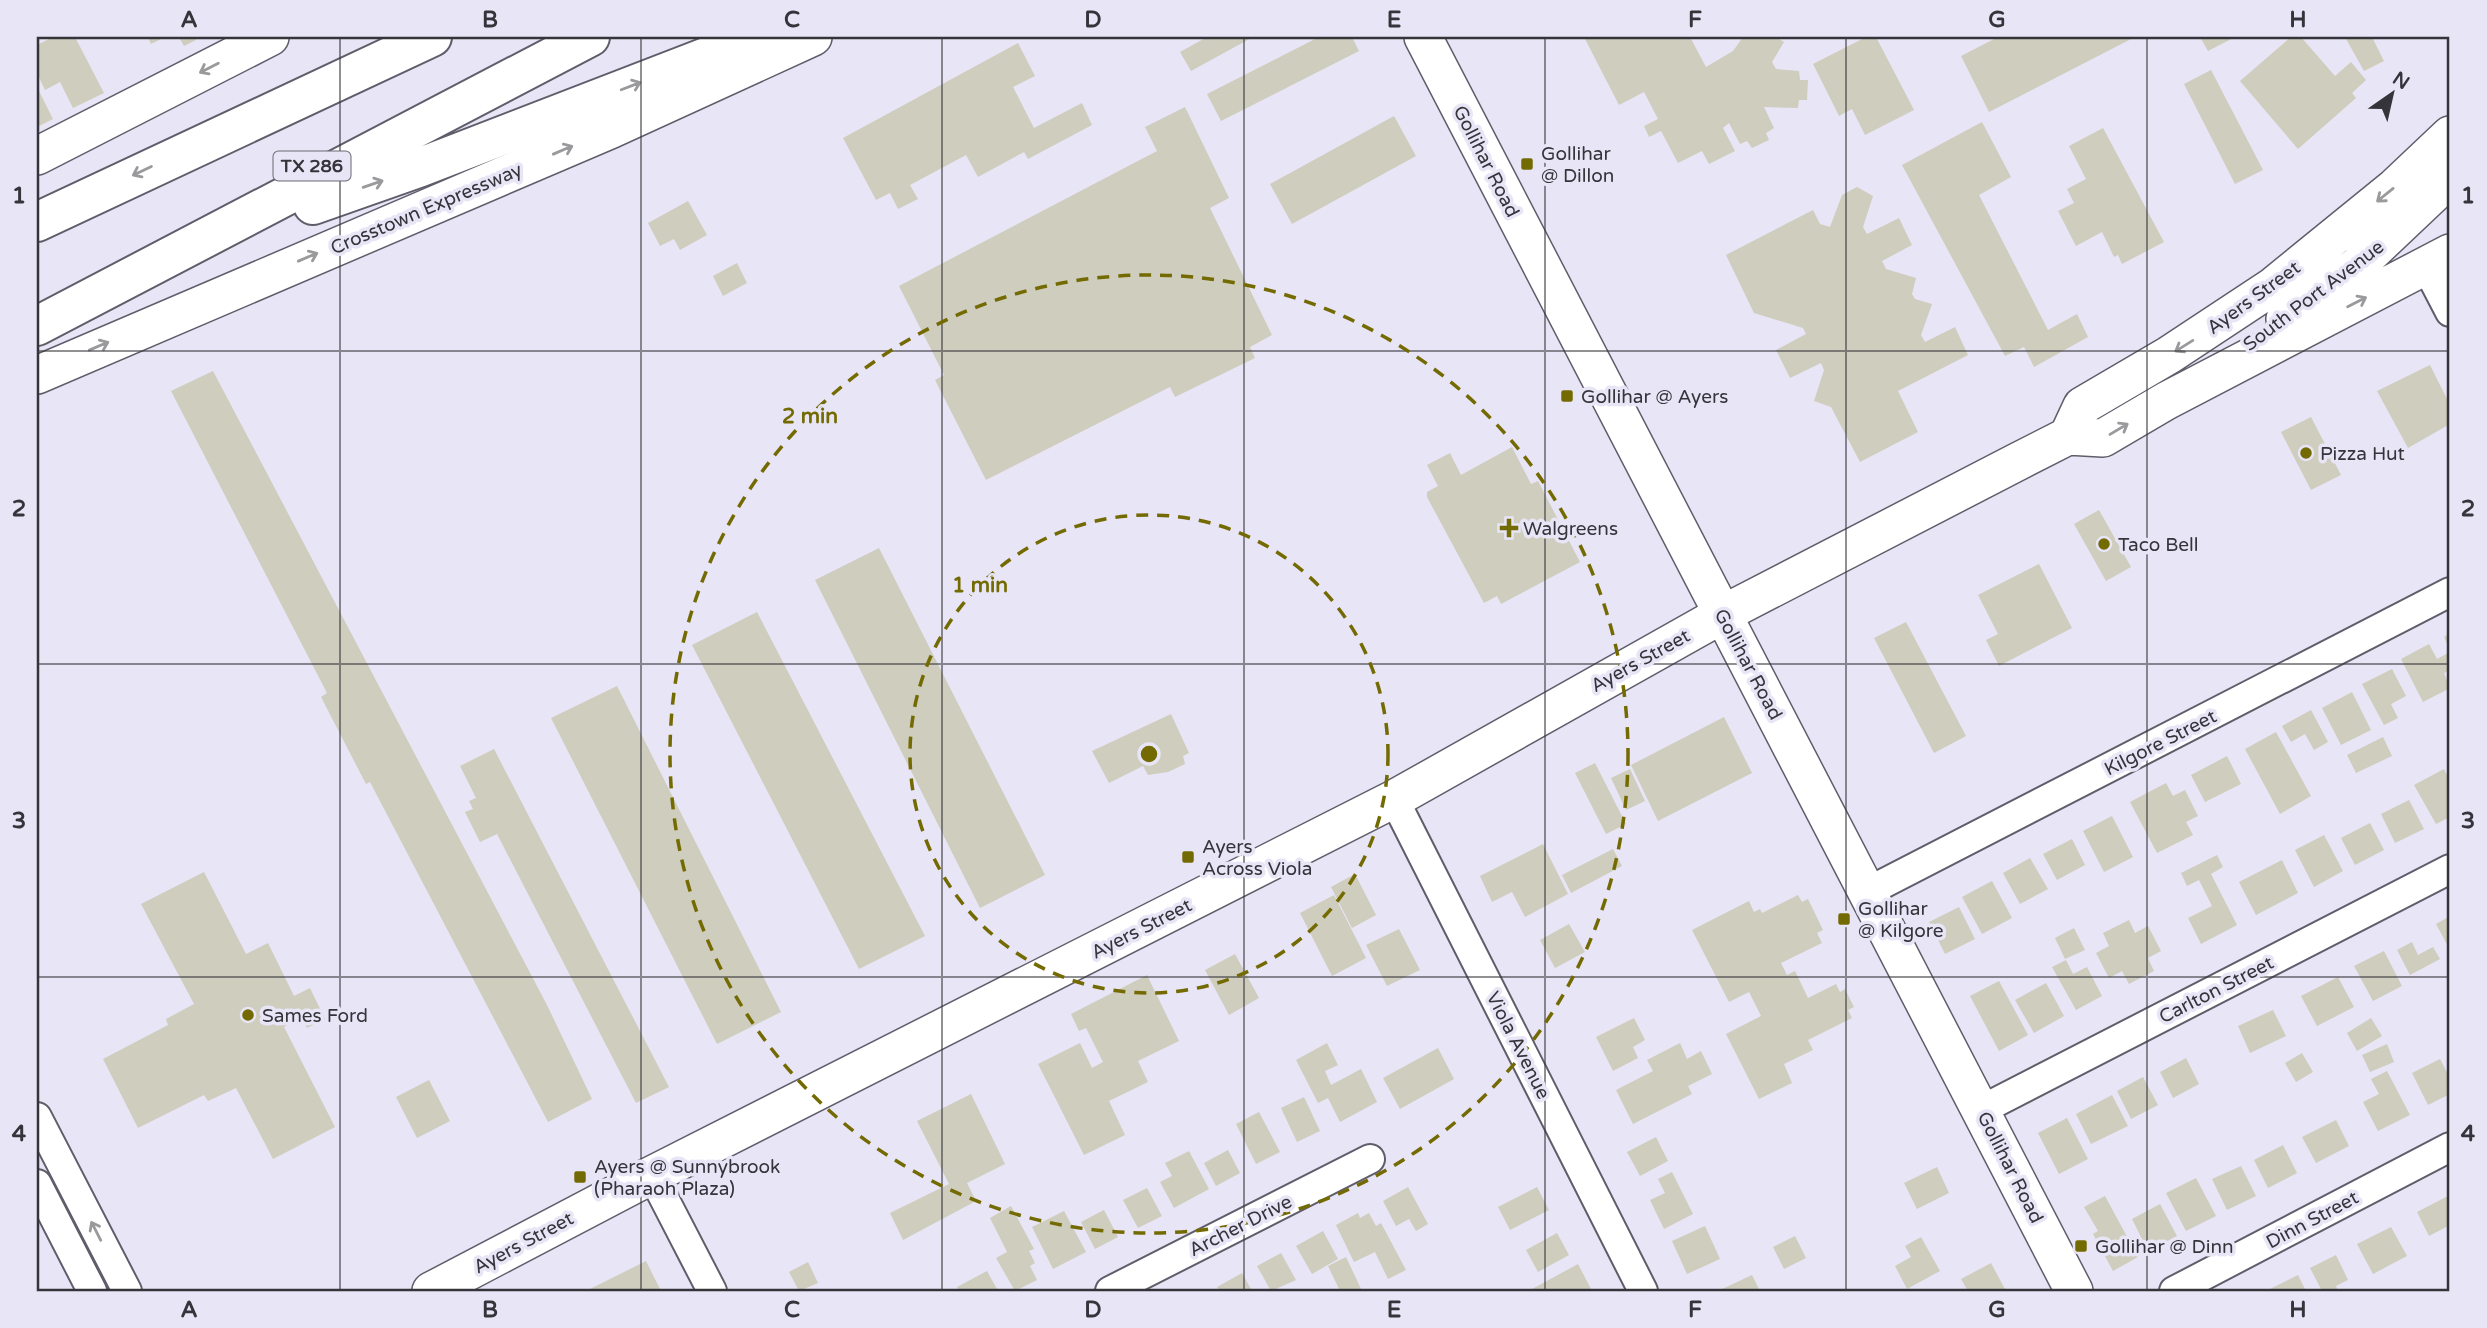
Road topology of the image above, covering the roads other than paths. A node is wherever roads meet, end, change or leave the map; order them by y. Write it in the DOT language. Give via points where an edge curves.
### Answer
graph roads {
  1 [pos="270,37"];
  2 [pos="379,37"];
  3 [pos="432,37"];
  4 [pos="588,37"];
  5 [pos="758,37"];
  6 [pos="813,37"];
  7 [pos="1423,37"];
  8 [pos="204,142"];
  9 [pos="2446,154"];
  10 [pos="37,156"];
  11 [pos="37,222"];
  12 [pos="192,247"];
  13 [pos="2438,260"];
  14 [pos="37,295"];
  15 [pos="2450,312"];
  16 [pos="37,326"];
  17 [pos="37,375"];
  18 [pos="2166,401"];
  19 [pos="2068,436"];
  20 [pos="2450,592"];
  21 [pos="1723,614"];
  22 [pos="1394,799"];
  23 [pos="2450,869"];
  24 [pos="1869,891"];
  25 [pos="1981,1110"];
  26 [pos="37,1117"];
  27 [pos="2450,1147"];
  28 [pos="1370,1159"];
  29 [pos="652,1175"];
  30 [pos="37,1184"];
  31 [pos="92,1291"];
  32 [pos="127,1291"];
  33 [pos="431,1291"];
  34 [pos="712,1291"];
  35 [pos="1110,1291"];
  36 [pos="1643,1291"];
  37 [pos="2074,1291"];
  38 [pos="2174,1291"];
  1 -- 10 [label="main road, one-way"];
  2 -- 8 [label="highway"];
  3 -- 8 [label="highway"];
  4 -- 12 [label="highway"];
  4 -- 14 [label="highway, TX 286"];
  12 -- 5 [label="highway, one-way" via="421,167"];
  17 -- 6 [label="main road, Crosstown Expressway, one-way" via="612,129"];
  7 -- 21 [label="main road, Gollihar Road"];
  8 -- 11 [label="highway, one-way"];
  9 -- 18 [label="main road, South Port Avenue" via="2357,266"];
  9 -- 19 [label="main road, Ayers Street, one-way" via="2272,287 2082,406"];
  12 -- 16 [label="highway"];
  13 -- 15 [label="street"];
  18 -- 13 [label="main road, one-way"];
  19 -- 18 [label="main road, one-way" via="2103,438"];
  19 -- 21 [label="main road, Ayers Street"];
  20 -- 24 [label="street, Kilgore Street"];
  21 -- 22 [label="main road, Ayers Street"];
  21 -- 24 [label="main road, Gollihar Road"];
  22 -- 29 [label="main road, Ayers Street"];
  22 -- 36 [label="street, Viola Avenue"];
  23 -- 25 [label="street, Carlton Street"];
  24 -- 25 [label="main road, Gollihar Road"];
  25 -- 37 [label="main road, Gollihar Road"];
  32 -- 26 [label="street, one-way"];
  27 -- 38 [label="street, Dinn Street"];
  28 -- 35 [label="street, Archer Drive"];
  29 -- 33 [label="main road, Ayers Street"];
  29 -- 34 [label="street"];
  30 -- 31 [label="street"];
}
